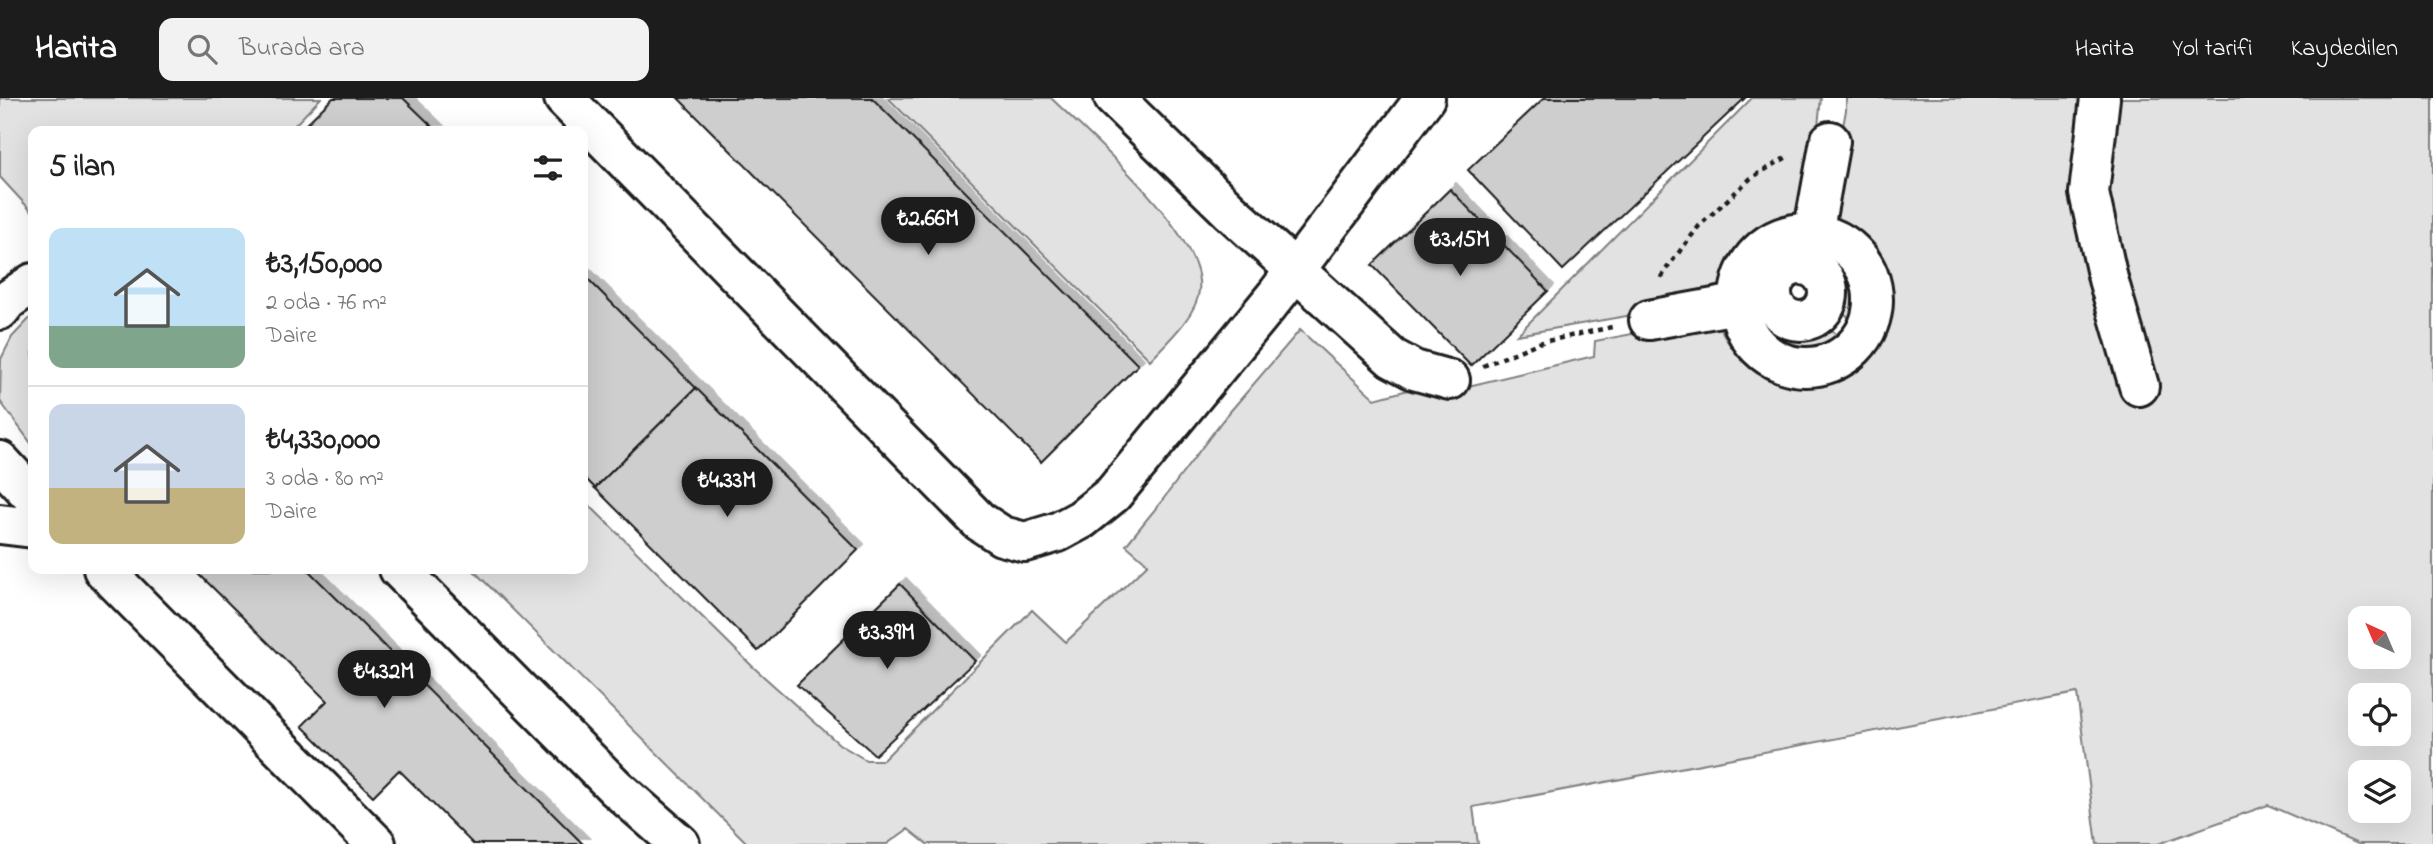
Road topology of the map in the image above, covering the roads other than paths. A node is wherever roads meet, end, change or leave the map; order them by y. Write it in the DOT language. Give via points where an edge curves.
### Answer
graph roads {
  1 [pos="564,98"];
  2 [pos="1114,98"];
  3 [pos="1425,98"];
  4 [pos="2100,98"];
  5 [pos="1830,141"];
  6 [pos="1810,249"];
  7 [pos="1295,269"];
  8 [pos="28,286"];
  9 [pos="1756,301"];
  10 [pos="1825,307"];
  11 [pos="0,310"];
  12 [pos="1649,320"];
  13 [pos="1857,343"];
  14 [pos="1450,380"];
  15 [pos="2139,386"];
  16 [pos="0,461"];
  17 [pos="28,492"];
  18 [pos="0,524"];
  19 [pos="28,527"];
  20 [pos="108,574"];
  21 [pos="404,574"];
  22 [pos="376,844"];
  23 [pos="680,844"];
  1 -- 7 [label="lane" via="979,521 1002,536 1025,542 1058,532 1113,494"];
  2 -- 7 [label="lane"];
  3 -- 7 [label="lane"];
  4 -- 15 [label="lane" via="2089,193"];
  5 -- 6 [label="lane"];
  6 -- 9 [label="lane" via="1781,272 1772,289"];
  6 -- 10 [label="lane" via="1828,284"];
  6 -- 13 [label="lane" via="1837,240 1855,254 1868,273 1874,295 1871,318"];
  7 -- 14 [label="lane" via="1392,358"];
  8 -- 11 [label="lane"];
  9 -- 10 [label="lane" via="1798,321 1816,317"];
  9 -- 12 [label="lane"];
  9 -- 13 [label="lane" via="1746,332 1760,350 1779,363 1801,368 1825,365"];
  10 -- 13 [label="lane"];
  16 -- 17 [label="lane"];
  18 -- 19 [label="lane"];
  20 -- 22 [label="lane"];
  21 -- 23 [label="lane" via="616,788"];
}
